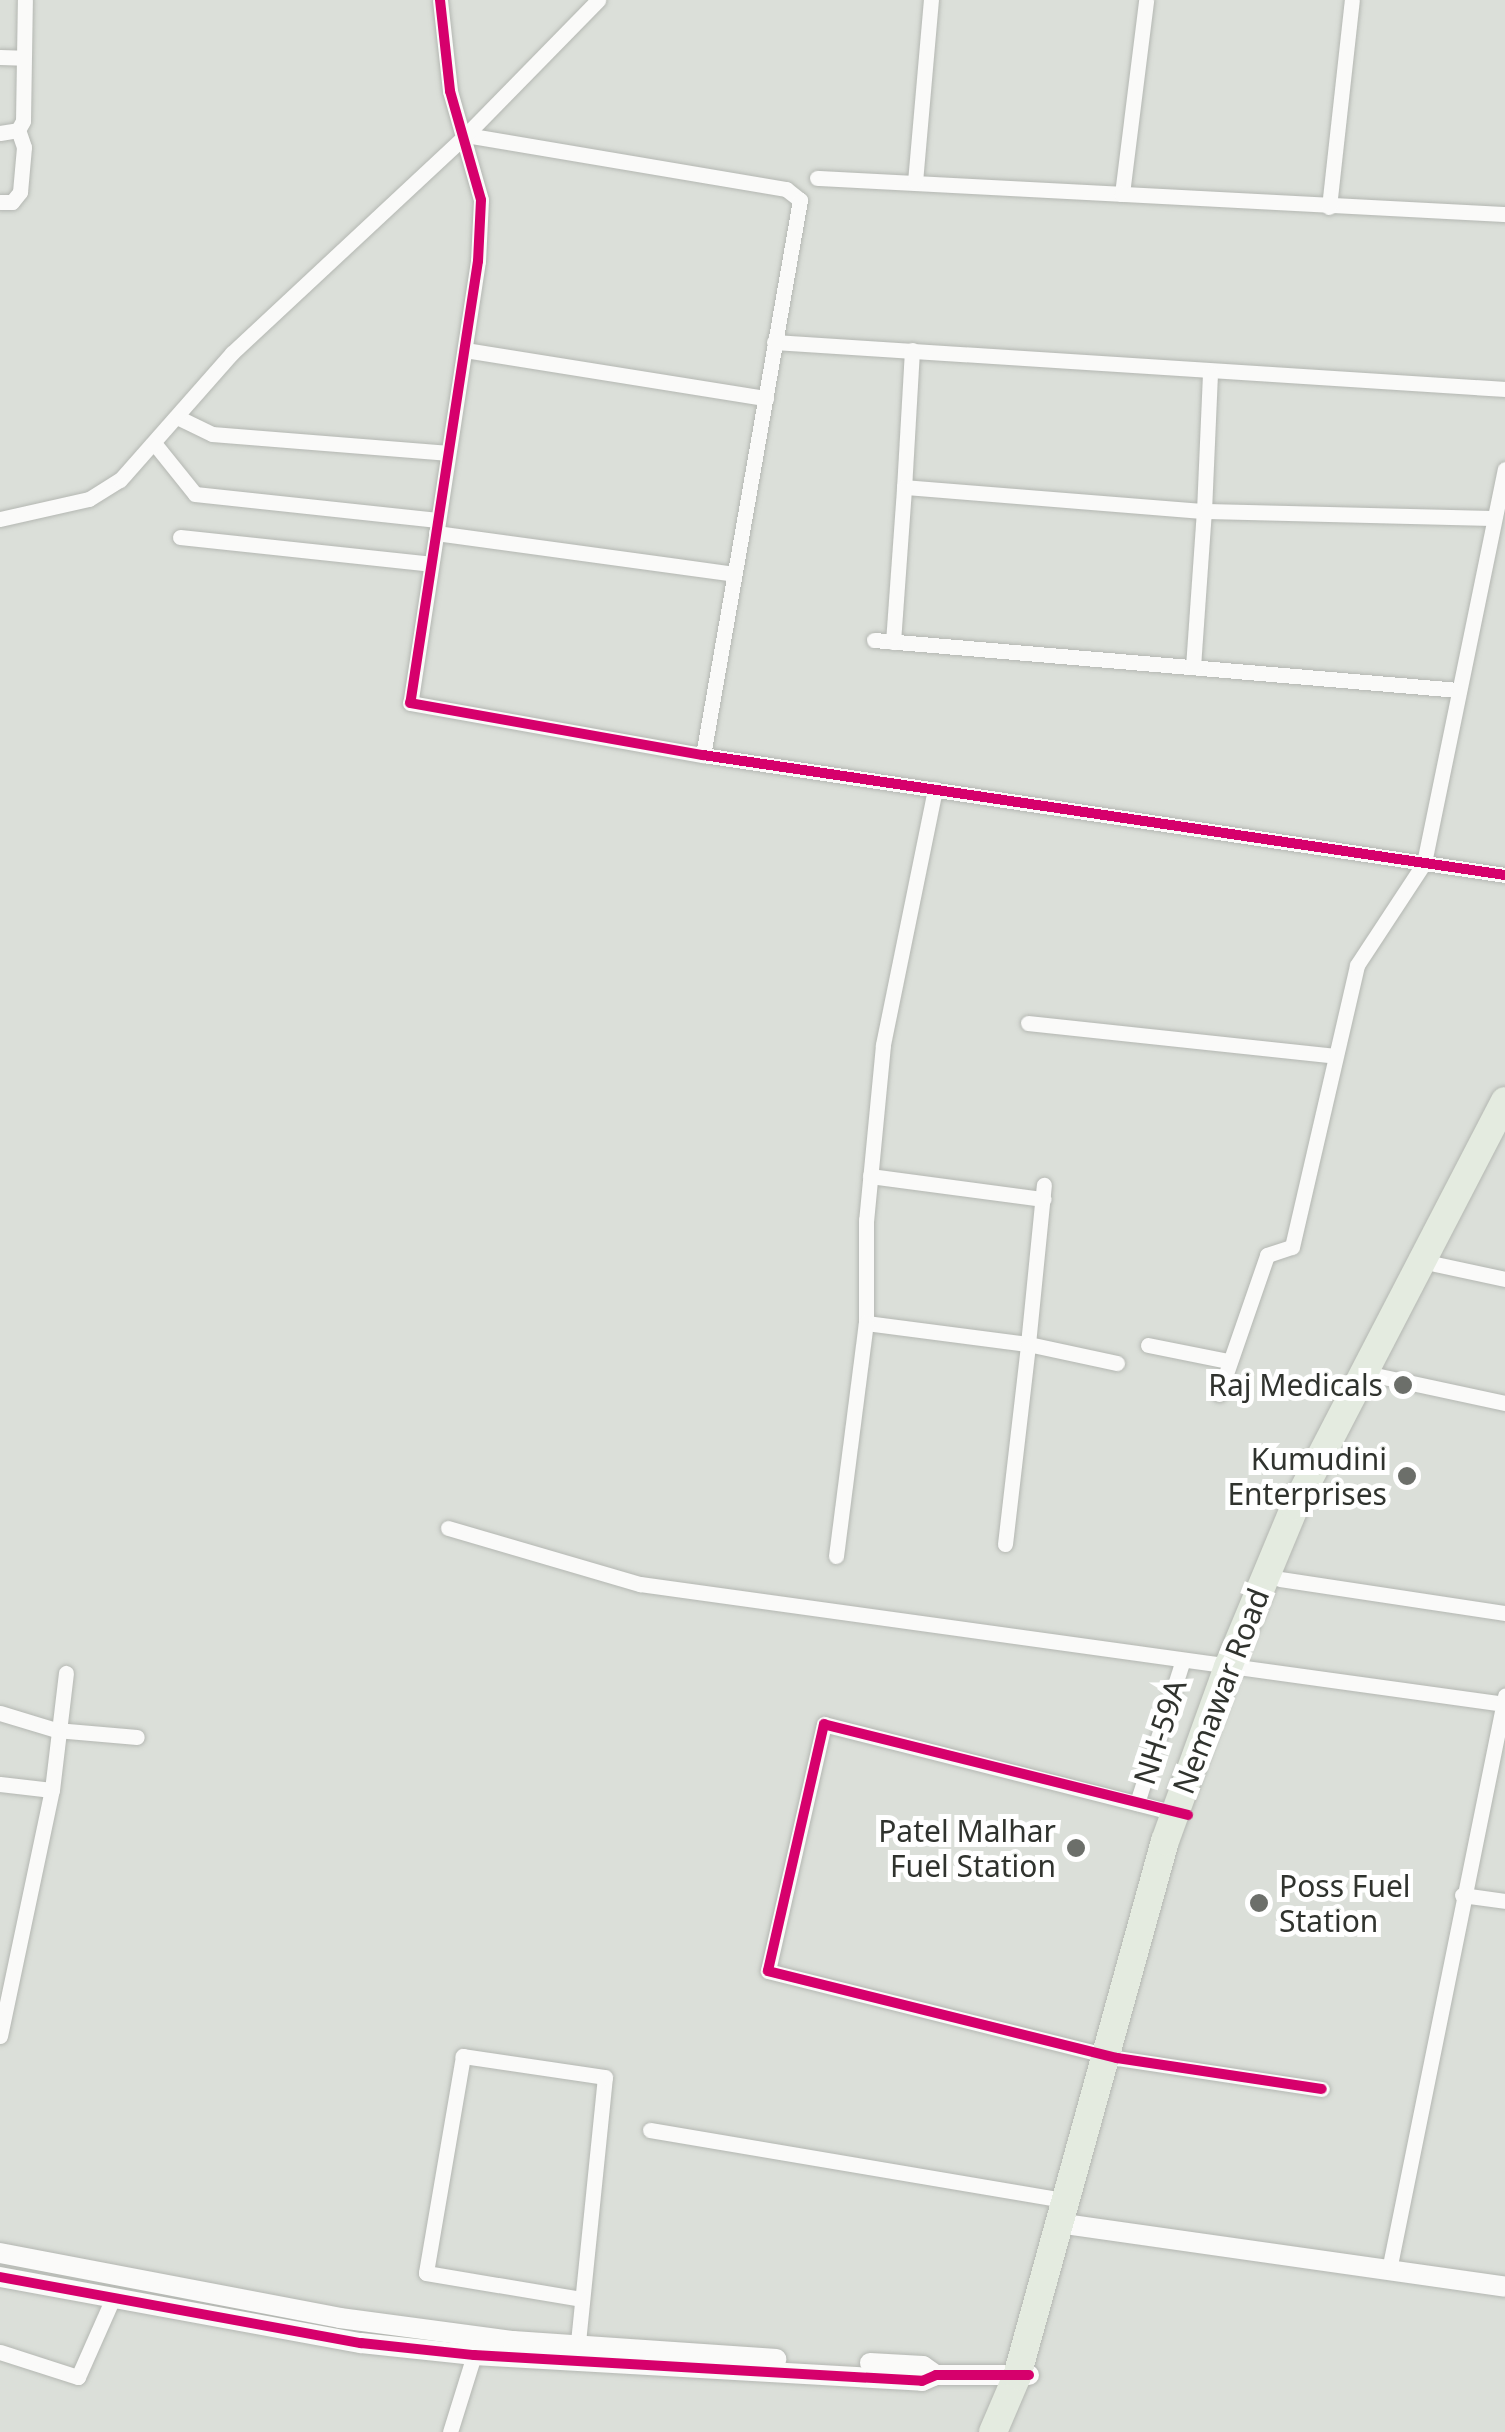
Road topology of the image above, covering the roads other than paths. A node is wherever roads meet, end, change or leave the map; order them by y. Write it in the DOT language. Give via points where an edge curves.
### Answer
graph roads {
  1 [pos="25,0"];
  2 [pos="440,0"];
  3 [pos="598,0"];
  4 [pos="931,0"];
  5 [pos="1146,0"];
  6 [pos="1352,0"];
  7 [pos="0,57"];
  8 [pos="23,58"];
  9 [pos="18,130"];
  10 [pos="0,133"];
  11 [pos="466,135"];
  12 [pos="817,178"];
  13 [pos="916,182"];
  14 [pos="1122,194"];
  15 [pos="0,202"];
  16 [pos="1330,207"];
  17 [pos="1505,214"];
  18 [pos="774,342"];
  19 [pos="465,350"];
  20 [pos="912,350"];
  21 [pos="1210,372"];
  22 [pos="1505,388"];
  23 [pos="766,398"];
  24 [pos="178,416"];
  25 [pos="154,444"];
  26 [pos="446,453"];
  27 [pos="1505,469"];
  28 [pos="904,487"];
  29 [pos="1204,512"];
  30 [pos="1494,518"];
  31 [pos="5,519"];
  32 [pos="437,526"];
  33 [pos="180,537"];
  34 [pos="430,564"];
  35 [pos="734,574"];
  36 [pos="874,640"];
  37 [pos="893,642"];
  38 [pos="1193,667"];
  39 [pos="1459,690"];
  40 [pos="703,755"];
  41 [pos="935,789"];
  42 [pos="1424,863"];
  43 [pos="1505,875"];
  44 [pos="1028,1023"];
  45 [pos="1335,1056"];
  46 [pos="1505,1101"];
  47 [pos="1505,1125"];
  48 [pos="870,1176"];
  49 [pos="1435,1264"];
  50 [pos="1505,1280"];
  51 [pos="866,1323"];
  52 [pos="1028,1344"];
  53 [pos="1148,1345"];
  54 [pos="1228,1361"];
  55 [pos="1117,1363"];
  56 [pos="1379,1376"];
  57 [pos="1218,1394"];
  58 [pos="1505,1402"];
  59 [pos="1350,1412"];
  60 [pos="448,1528"];
  61 [pos="1006,1544"];
  62 [pos="836,1556"];
  63 [pos="1280,1579"];
  64 [pos="1505,1613"];
  65 [pos="1182,1660"];
  66 [pos="1236,1669"];
  67 [pos="66,1673"];
  68 [pos="1504,1701"];
  69 [pos="0,1713"];
  70 [pos="56,1730"];
  71 [pos="137,1738"];
  72 [pos="0,1784"];
  73 [pos="52,1790"];
  74 [pos="1137,1803"];
  75 [pos="1181,1814"];
  76 [pos="1462,1895"];
  77 [pos="1505,1901"];
  78 [pos="0,2036"];
  79 [pos="1111,2056"];
  80 [pos="1322,2089"];
  81 [pos="650,2130"];
  82 [pos="1068,2213"];
  83 [pos="4,2253"];
  84 [pos="1389,2270"];
  85 [pos="2,2277"];
  86 [pos="1505,2287"];
  87 [pos="113,2298"];
  88 [pos="581,2299"];
  89 [pos="0,2352"];
  90 [pos="577,2354"];
  91 [pos="474,2355"];
  92 [pos="1023,2375"];
  93 [pos="450,2432"];
  94 [pos="993,2432"];
  95 [pos="1007,2432"];
  1 -- 8 [label="street"];
  2 -- 11 [label="street" via="446,68"];
  3 -- 11 [label="street"];
  4 -- 13 [label="street"];
  5 -- 14 [label="street"];
  6 -- 16 [label="street"];
  7 -- 8 [label="street"];
  8 -- 9 [label="street"];
  9 -- 10 [label="street"];
  9 -- 15 [label="street" via="24,147 20,192 12,202"];
  11 -- 18 [label="street" via="786,189 800,200"];
  11 -- 19 [label="street" via="481,200"];
  11 -- 24 [label="street" via="232,354"];
  12 -- 13 [label="street"];
  13 -- 14 [label="street"];
  14 -- 16 [label="street"];
  16 -- 17 [label="street"];
  18 -- 20 [label="street"];
  18 -- 23 [label="street"];
  19 -- 23 [label="street"];
  19 -- 26 [label="street"];
  20 -- 21 [label="street"];
  20 -- 28 [label="street"];
  21 -- 22 [label="street"];
  21 -- 29 [label="street"];
  23 -- 35 [label="street"];
  24 -- 25 [label="street"];
  24 -- 26 [label="street" via="212,434"];
  25 -- 31 [label="street" via="120,480 88,500"];
  25 -- 32 [label="street" via="195,494"];
  26 -- 32 [label="street"];
  27 -- 30 [label="street"];
  28 -- 29 [label="street"];
  28 -- 37 [label="street"];
  29 -- 30 [label="street"];
  29 -- 38 [label="street"];
  30 -- 39 [label="street"];
  32 -- 34 [label="street"];
  32 -- 35 [label="street"];
  33 -- 34 [label="street"];
  34 -- 40 [label="street" via="410,703"];
  35 -- 40 [label="street"];
  36 -- 37 [label="street"];
  37 -- 38 [label="street"];
  38 -- 39 [label="street"];
  39 -- 42 [label="street"];
  40 -- 41 [label="street"];
  41 -- 42 [label="street"];
  41 -- 48 [label="street" via="883,1046"];
  42 -- 43 [label="street"];
  42 -- 45 [label="street" via="1357,965"];
  44 -- 45 [label="street"];
  45 -- 54 [label="street" via="1292,1247 1267,1255"];
  46 -- 59 [label="highway, Nemawar Road"];
  47 -- 49 [label="highway, Nemawar Road"];
  48 -- 51 [label="street" via="861,1292"];
  48 -- 52 [label="street" via="1044,1192"];
  49 -- 50 [label="street"];
  49 -- 56 [label="highway, Nemawar Road"];
  51 -- 52 [label="street"];
  51 -- 62 [label="street"];
  52 -- 55 [label="street"];
  52 -- 61 [label="street"];
  53 -- 54 [label="street"];
  54 -- 57 [label="street"];
  56 -- 58 [label="street"];
  56 -- 59 [label="highway, Nemawar Road"];
  59 -- 63 [label="highway, Nemawar Road"];
  59 -- 66 [label="highway, Nemawar Road"];
  60 -- 65 [label="street" via="640,1584"];
  63 -- 64 [label="street"];
  63 -- 66 [label="highway, Nemawar Road"];
  65 -- 66 [label="street"];
  65 -- 74 [label="street, NH-59A"];
  66 -- 68 [label="street"];
  66 -- 75 [label="highway, Nemawar Road"];
  67 -- 70 [label="street"];
  68 -- 76 [label="street"];
  69 -- 70 [label="street"];
  70 -- 71 [label="street"];
  70 -- 73 [label="street"];
  72 -- 73 [label="street"];
  73 -- 78 [label="street"];
  74 -- 75 [label="street"];
  74 -- 79 [label="street" via="824,1724 768,1971"];
  75 -- 79 [label="highway, Nemawar Road"];
  76 -- 77 [label="street"];
  76 -- 84 [label="street"];
  79 -- 80 [label="street"];
  79 -- 82 [label="highway, Nemawar Road"];
  81 -- 82 [label="street"];
  82 -- 84 [label="street"];
  82 -- 92 [label="highway, Nemawar Road"];
  83 -- 85 [label="street"];
  83 -- 90 [label="street" via="254,2304"];
  84 -- 86 [label="street"];
  85 -- 87 [label="street"];
  87 -- 89 [label="street" via="78,2376"];
  87 -- 91 [label="street" via="361,2343"];
  88 -- 88 [label="street" via="605,2078 463,2056 426,2272"];
  88 -- 90 [label="street"];
  90 -- 91 [label="street"];
  90 -- 92 [label="street" via="922,2380 936,2374"];
  91 -- 93 [label="street"];
  92 -- 94 [label="highway, Nemawar Road"];
  92 -- 95 [label="highway, Nemawar Road"];
}
